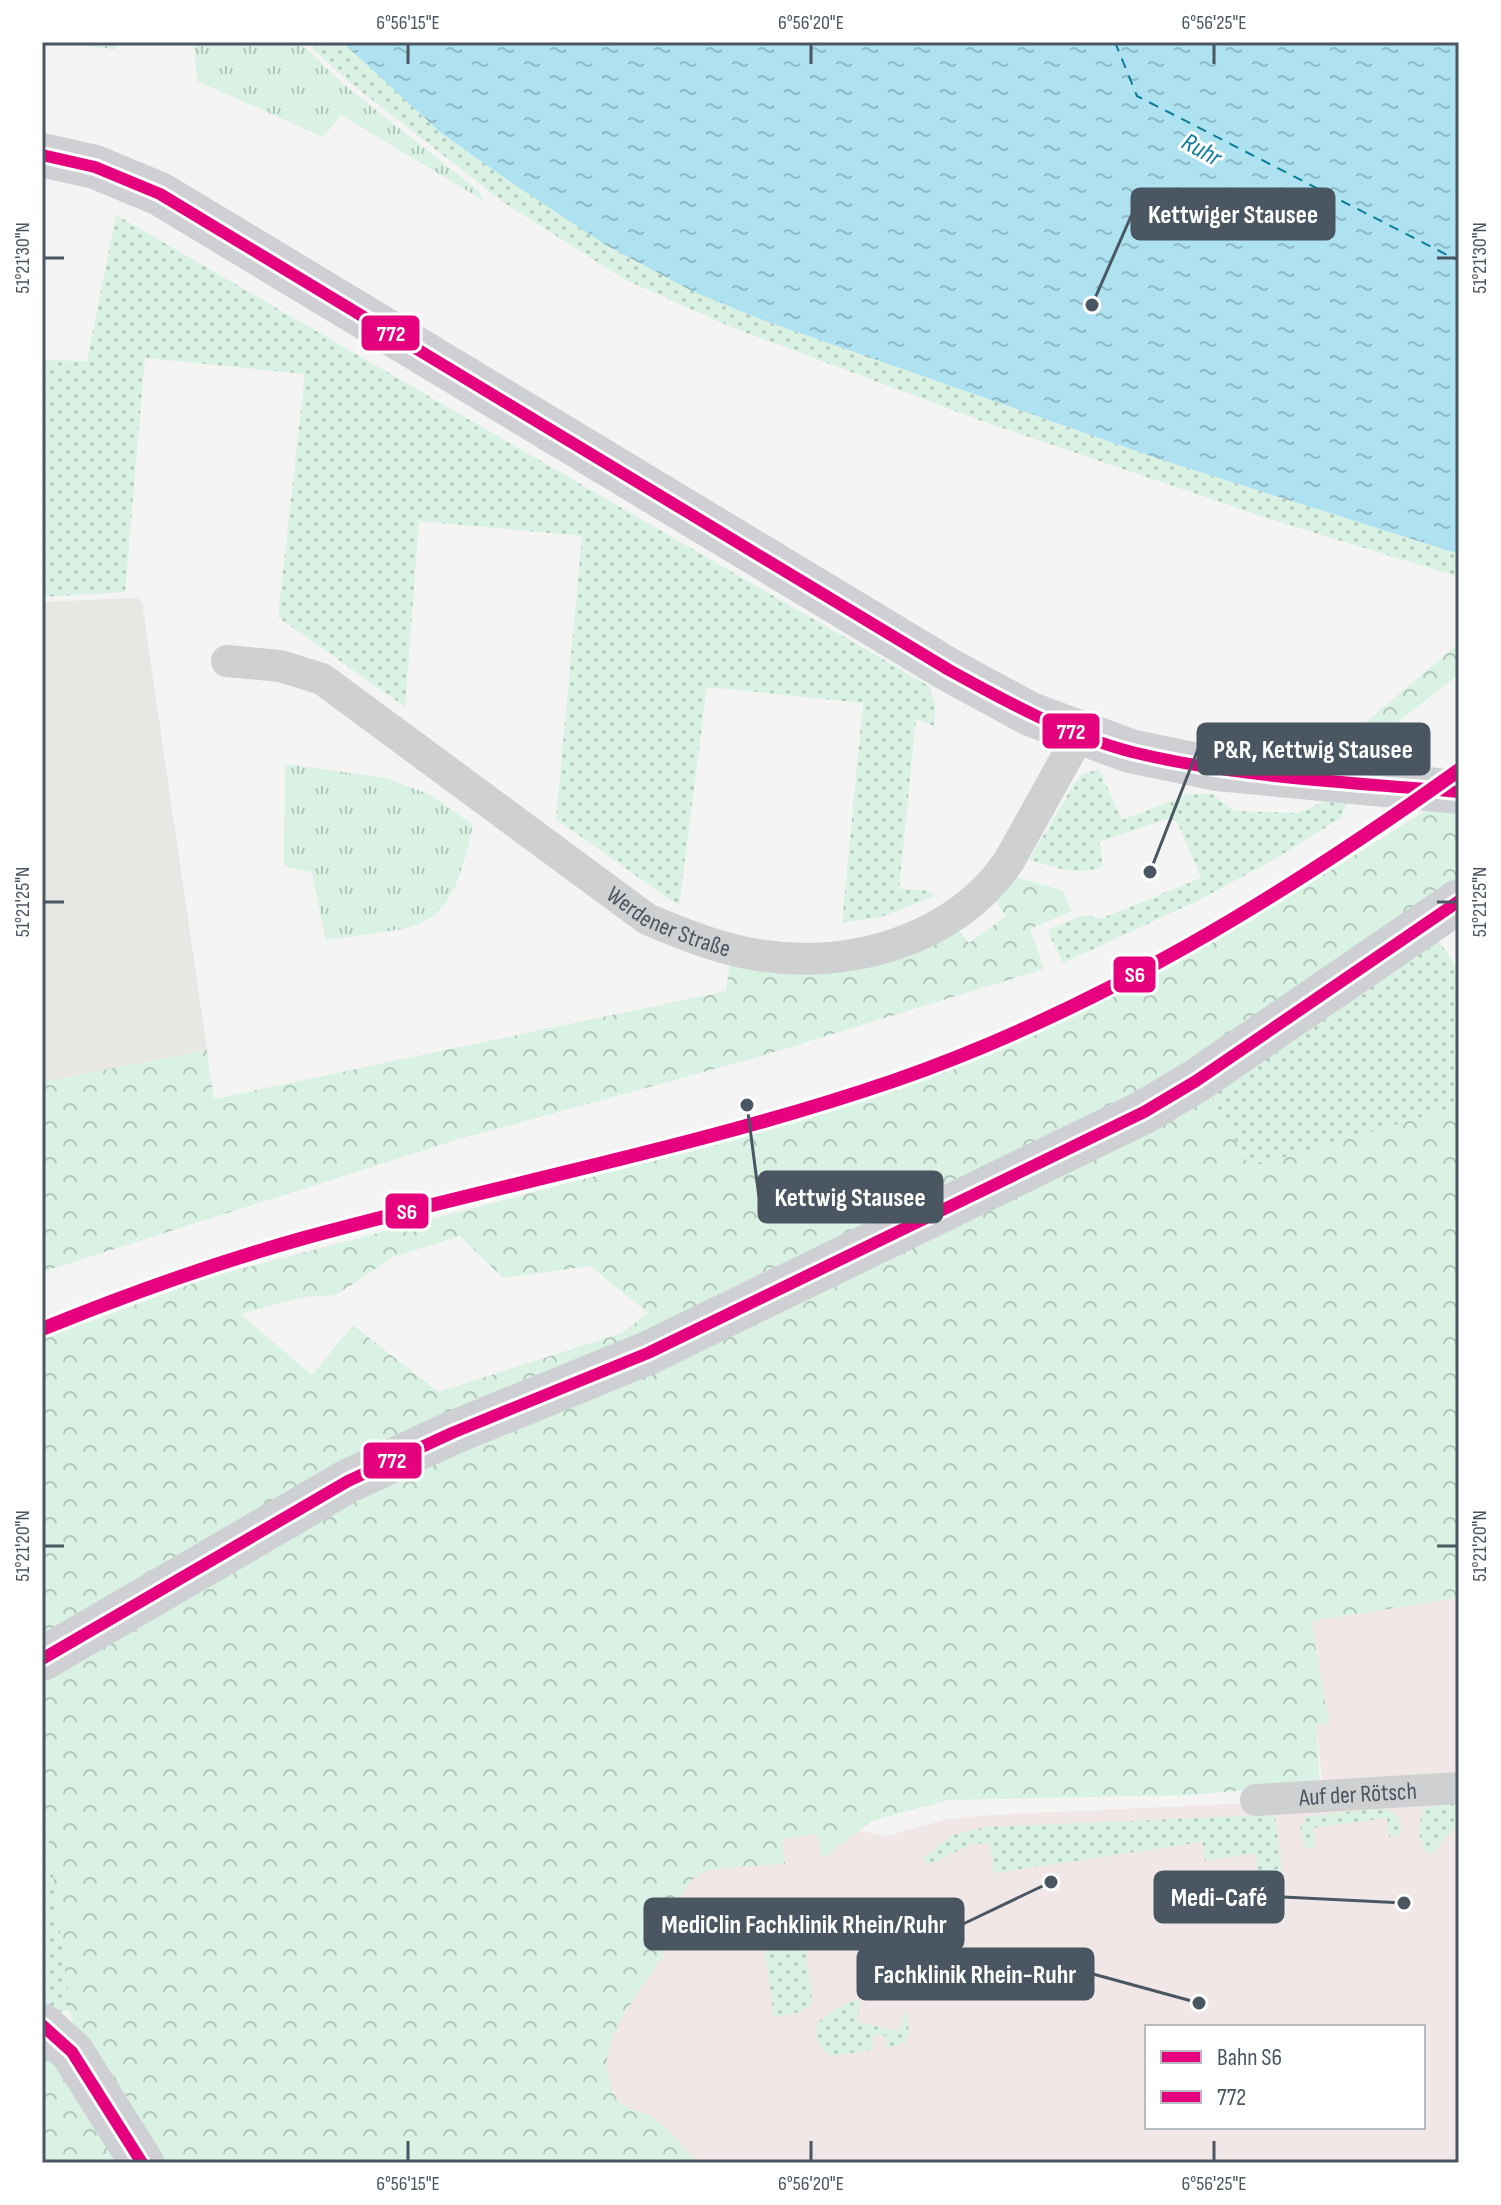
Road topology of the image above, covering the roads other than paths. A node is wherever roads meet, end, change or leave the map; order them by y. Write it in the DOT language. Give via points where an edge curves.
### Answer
graph roads {
  1 [pos="42,155"];
  2 [pos="227,661"];
  3 [pos="1079,735"];
  4 [pos="1459,792"];
  5 [pos="1459,901"];
  6 [pos="42,1659"];
  7 [pos="1459,1788"];
  8 [pos="1256,1800"];
  9 [pos="42,2025"];
  10 [pos="142,2163"];
  1 -- 3 [label="main road" via="95,167 160,194 949,670"];
  2 -- 3 [label="street, Werdener Straße" via="280,666 322,679 647,919 695,939 778,957 814,958 891,945 946,924 965,910 1009,861"];
  3 -- 4 [label="main road" via="1217,769"];
  5 -- 6 [label="main road" via="1144,1112 648,1353 348,1481"];
  7 -- 8 [label="street, Auf der Rötsch"];
  9 -- 10 [label="main road" via="72,2052"];
}
